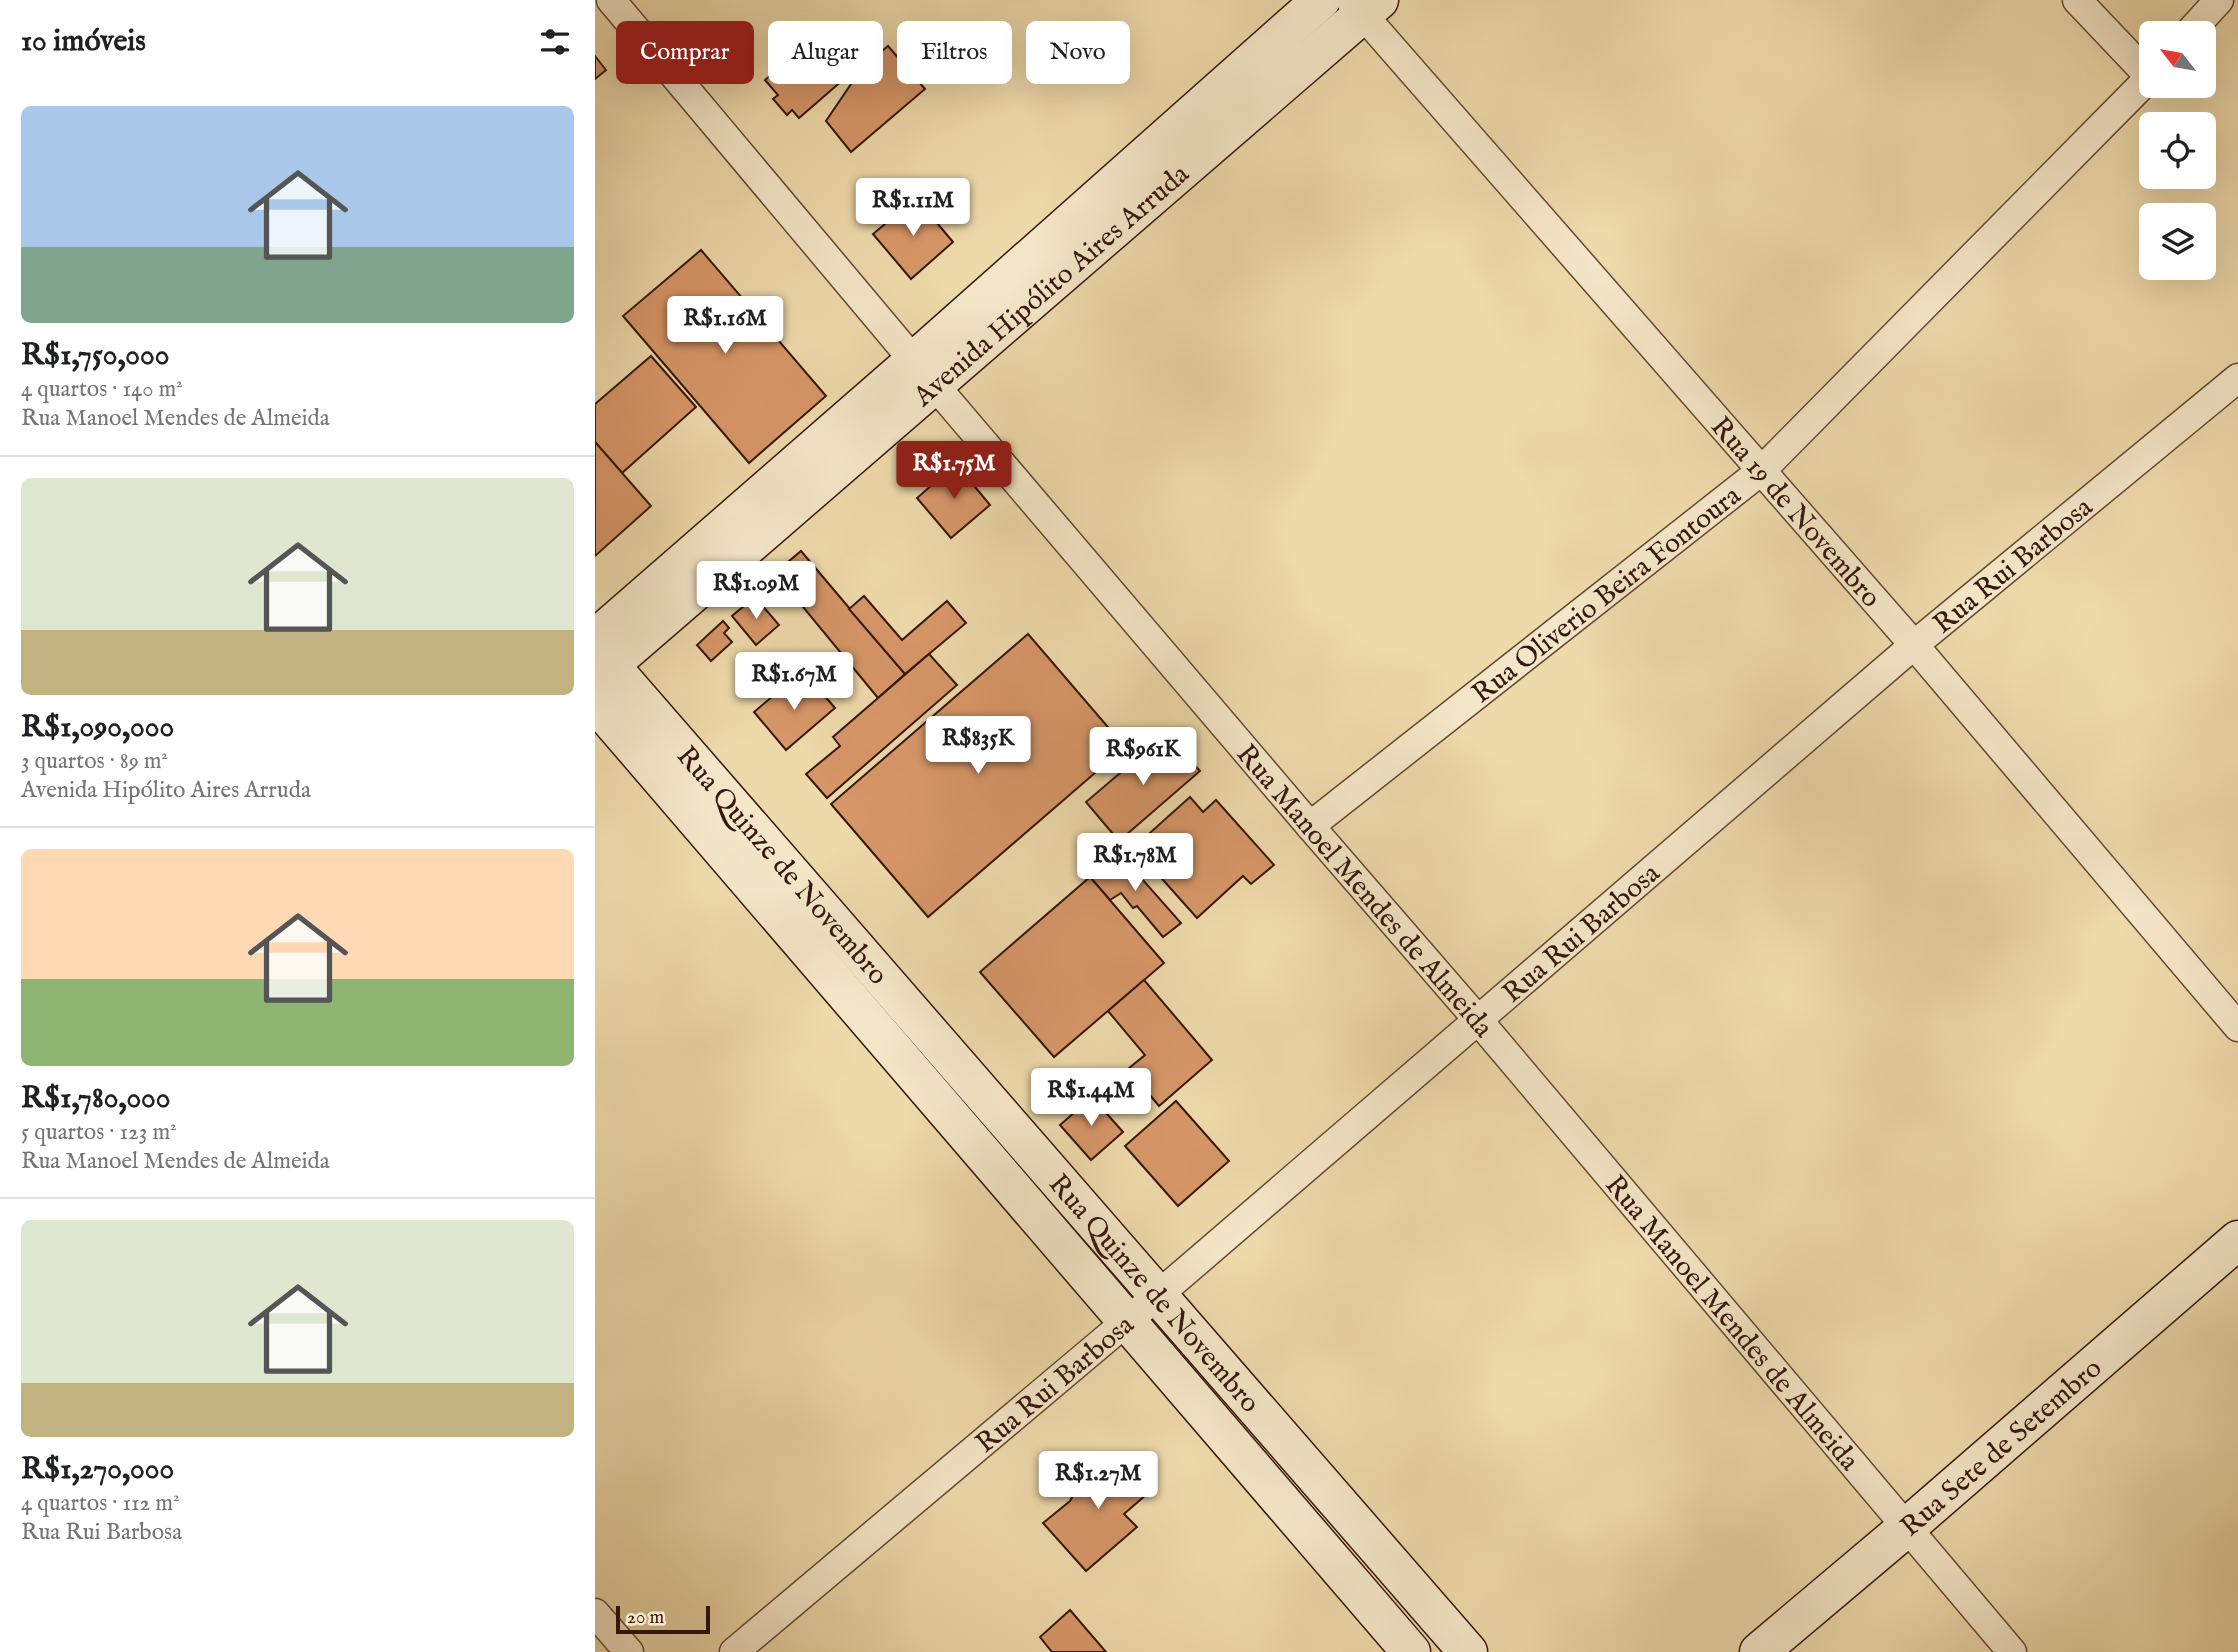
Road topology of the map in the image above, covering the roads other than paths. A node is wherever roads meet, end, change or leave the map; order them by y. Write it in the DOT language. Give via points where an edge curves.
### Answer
graph roads {
  1 [pos="611,0"];
  2 [pos="1321,0"];
  3 [pos="2077,0"];
  4 [pos="2219,0"];
  5 [pos="1364,5"];
  6 [pos="2200,21"];
  7 [pos="2139,65"];
  8 [pos="2139,87"];
  9 [pos="1107,213"];
  10 [pos="924,372"];
  11 [pos="2238,378"];
  12 [pos="1761,471"];
  13 [pos="1914,645"];
  14 [pos="599,658"];
  15 [pos="595,702"];
  16 [pos="703,800"];
  17 [pos="1310,826"];
  18 [pos="1478,1020"];
  19 [pos="2238,1027"];
  20 [pos="942,1048"];
  21 [pos="912,1070"];
  22 [pos="2238,1240"];
  23 [pos="1157,1296"];
  24 [pos="1128,1321"];
  25 [pos="1906,1528"];
  26 [pos="595,1613"];
  27 [pos="629,1652"];
  28 [pos="734,1652"];
  29 [pos="1411,1652"];
  30 [pos="1468,1652"];
  31 [pos="1759,1652"];
  32 [pos="2012,1652"];
  1 -- 10 [label="street, Rua Manoel Mendes de Almeida"];
  2 -- 9 [label="street, Avenida Hipólito Aires Arruda"];
  3 -- 7 [label="street"];
  4 -- 6 [label="street"];
  5 -- 9 [label="street, Avenida Hipólito Aires Arruda"];
  5 -- 12 [label="street, Rua 19 de Novembro"];
  8 -- 12 [label="street, Rua Oliverio Beira Fontoura"];
  9 -- 10 [label="street, Avenida Hipólito Aires Arruda"];
  10 -- 14 [label="street, Avenida Hipólito Aires Arruda"];
  10 -- 17 [label="street, Rua Manoel Mendes de Almeida"];
  11 -- 13 [label="street, Rua Rui Barbosa"];
  12 -- 13 [label="street, Rua 19 de Novembro"];
  12 -- 17 [label="street, Rua Oliverio Beira Fontoura"];
  13 -- 18 [label="street, Rua Rui Barbosa"];
  13 -- 19 [label="street, Rua 19 de Novembro"];
  14 -- 16 [label="street, Rua Quinze de Novembro"];
  15 -- 16 [label="street, Rua Quinze de Novembro"];
  16 -- 20 [label="street, Rua Quinze de Novembro"];
  16 -- 21 [label="street, Rua Quinze de Novembro"];
  17 -- 18 [label="street, Rua Manoel Mendes de Almeida"];
  18 -- 23 [label="street, Rua Rui Barbosa"];
  18 -- 25 [label="street, Rua Manoel Mendes de Almeida"];
  20 -- 21 [label="street"];
  20 -- 23 [label="street, Rua Quinze de Novembro"];
  21 -- 24 [label="street, Rua Quinze de Novembro"];
  22 -- 25 [label="street, Rua Sete de Setembro"];
  23 -- 24 [label="street, Rua Rui Barbosa"];
  23 -- 30 [label="street, Rua Quinze de Novembro"];
  24 -- 28 [label="street, Rua Rui Barbosa"];
  24 -- 29 [label="street, Rua Quinze de Novembro"];
  25 -- 31 [label="street, Rua Sete de Setembro"];
  25 -- 32 [label="street, Rua Manoel Mendes de Almeida"];
  26 -- 27 [label="street"];
}
